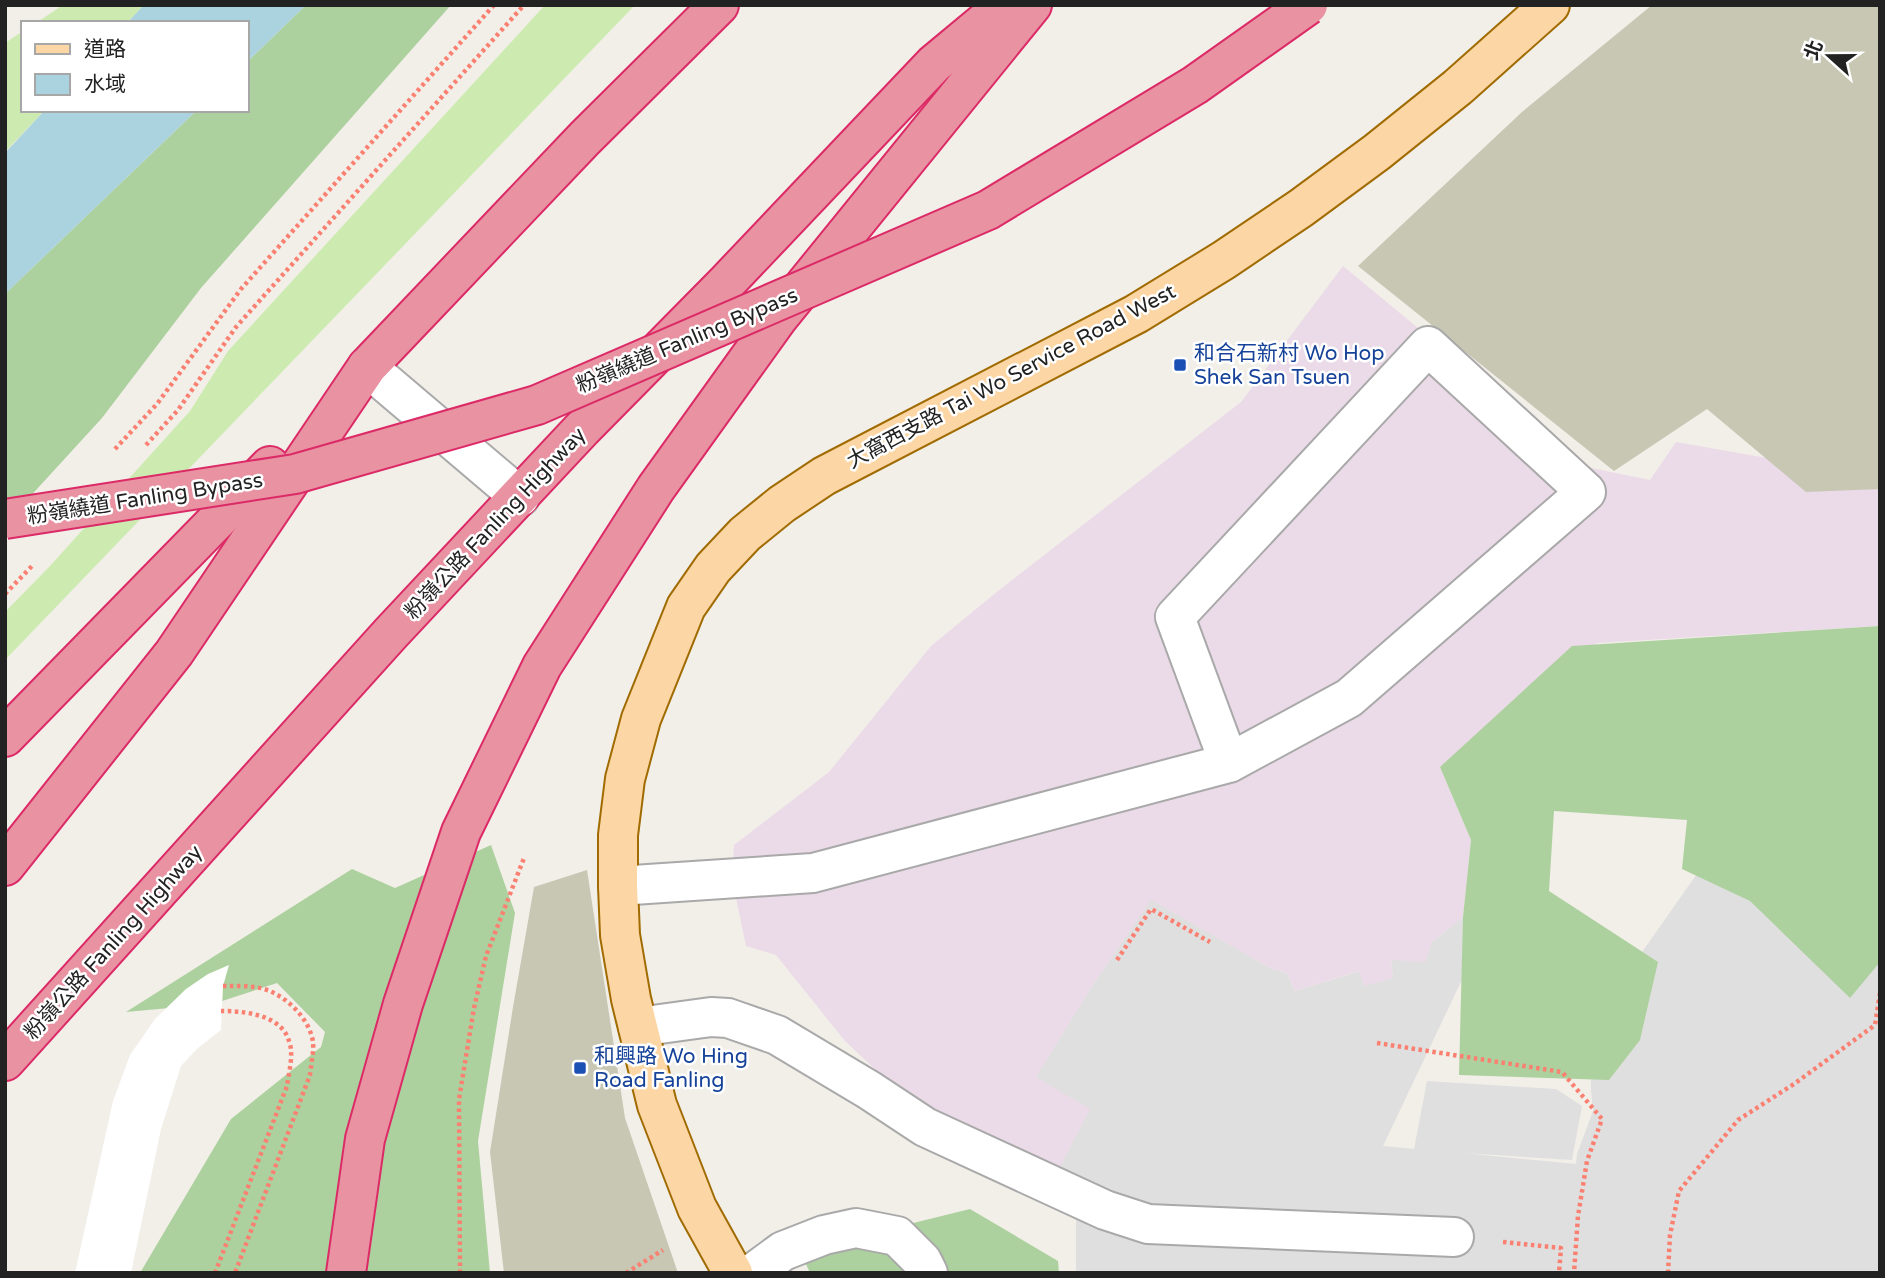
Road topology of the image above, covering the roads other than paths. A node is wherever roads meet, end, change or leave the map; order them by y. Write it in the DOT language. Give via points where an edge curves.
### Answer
graph roads {
  1 [pos="719,5"];
  2 [pos="1005,5"];
  3 [pos="1032,5"];
  4 [pos="1308,5"];
  5 [pos="1550,5"];
  6 [pos="367,368"];
  7 [pos="520,497"];
  8 [pos="5,519"];
  9 [pos="5,737"];
  10 [pos="1229,763"];
  11 [pos="5,866"];
  12 [pos="618,886"];
  13 [pos="638,1027"];
  14 [pos="5,1061"];
  15 [pos="1454,1237"];
  16 [pos="346,1273"];
  17 [pos="733,1273"];
  18 [pos="753,1273"];
  19 [pos="928,1273"];
  1 -- 6 [label="highway" via="584,138"];
  2 -- 7 [label="highway, 粉嶺公路 Fanling Highway" via="934,64"];
  3 -- 16 [label="highway" via="778,318 656,488 542,666 461,832 403,1004 365,1139"];
  4 -- 8 [label="highway, 粉嶺繞道 Fanling Bypass, bridge" via="1195,85 988,210 537,405 295,474"];
  5 -- 12 [label="main road, 大窩西支路 Tai Wo Service Road West" via="1377,152 1224,260 1136,314 824,476 745,534 713,568 686,607 641,719 625,779"];
  6 -- 7 [label="lane"];
  6 -- 9 [label="highway"];
  6 -- 11 [label="highway" via="174,653"];
  7 -- 14 [label="highway, 粉嶺公路 Fanling Highway"];
  10 -- 10 [label="lane" via="1175,617 1428,346 1586,492 1349,698"];
  10 -- 12 [label="lane" via="813,873"];
  12 -- 13 [label="main road, 大窩西支路 Tai Wo Service Road West" via="621,935"];
  13 -- 15 [label="lane" via="729,1018 777,1035 925,1127 1105,1210 1148,1223"];
  13 -- 17 [label="main road, 大窩西支路 Tai Wo Service Road West" via="662,1118 698,1208"];
  18 -- 19 [label="lane" via="783,1251 856,1228 897,1236"];
}
